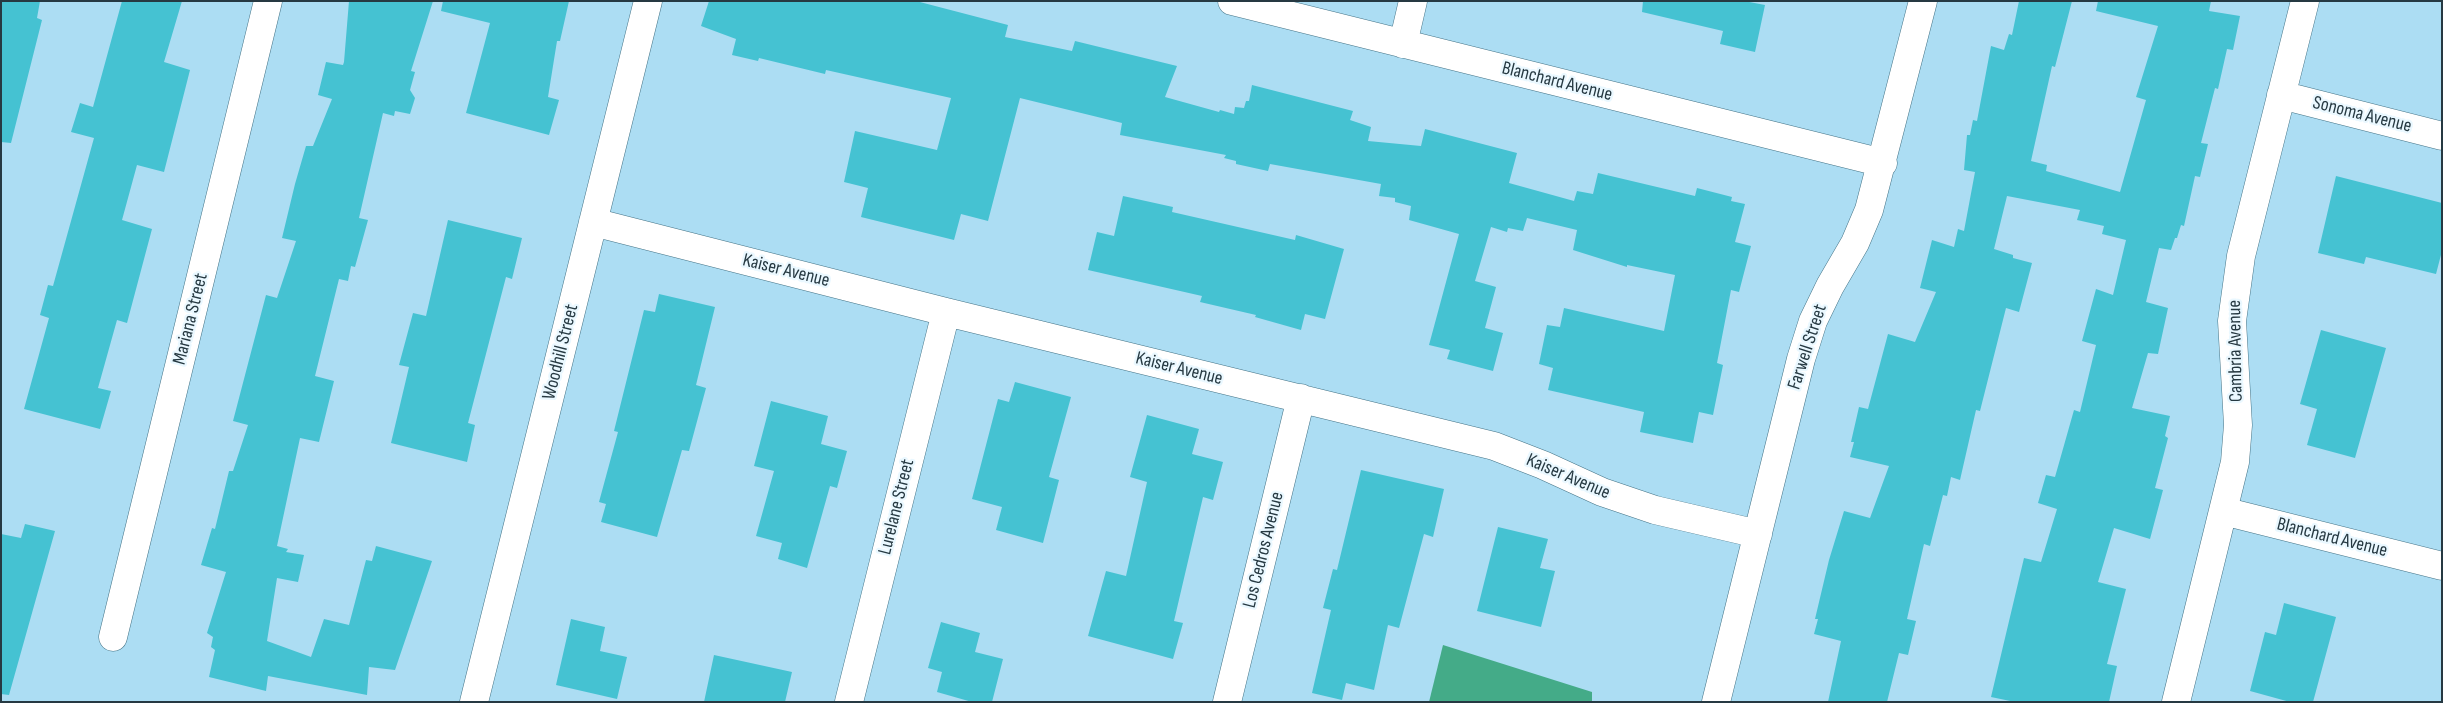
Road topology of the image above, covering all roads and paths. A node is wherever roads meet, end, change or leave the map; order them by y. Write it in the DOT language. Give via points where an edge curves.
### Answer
graph roads {
  1 [pos="268,1"];
  2 [pos="648,1"];
  3 [pos="1232,1"];
  4 [pos="1413,1"];
  5 [pos="1923,1"];
  6 [pos="2305,1"];
  7 [pos="1403,44"];
  8 [pos="2282,95"];
  9 [pos="2442,136"];
  10 [pos="1883,163"];
  11 [pos="593,222"];
  12 [pos="946,312"];
  13 [pos="1301,398"];
  14 [pos="2223,511"];
  15 [pos="1758,534"];
  16 [pos="2442,566"];
  17 [pos="113,637"];
  18 [pos="474,702"];
  19 [pos="849,702"];
  20 [pos="1227,702"];
  21 [pos="1716,702"];
  22 [pos="2176,702"];
  1 -- 17 [label="street, Mariana Street"];
  2 -- 11 [label="street, Woodhill Street"];
  3 -- 7 [label="street, Blanchard Avenue"];
  4 -- 7 [label="street"];
  5 -- 10 [label="street, Farwell Street"];
  6 -- 8 [label="street, Cambria Avenue"];
  7 -- 10 [label="street, Blanchard Avenue"];
  8 -- 9 [label="street, Sonoma Avenue"];
  8 -- 14 [label="street, Cambria Avenue" via="2235,289 2232,321 2238,444"];
  10 -- 15 [label="street, Farwell Street" via="1855,243 1813,320 1800,359"];
  11 -- 12 [label="street, Kaiser Avenue"];
  11 -- 18 [label="street, Woodhill Street"];
  12 -- 13 [label="street, Kaiser Avenue"];
  12 -- 19 [label="street, Lurelane Street"];
  13 -- 15 [label="street, Kaiser Avenue" via="1494,446 1602,492 1655,510"];
  13 -- 20 [label="street, Los Cedros Avenue"];
  14 -- 16 [label="street, Blanchard Avenue"];
  14 -- 22 [label="street, Cambria Avenue"];
  15 -- 21 [label="street, Farwell Street"];
}
